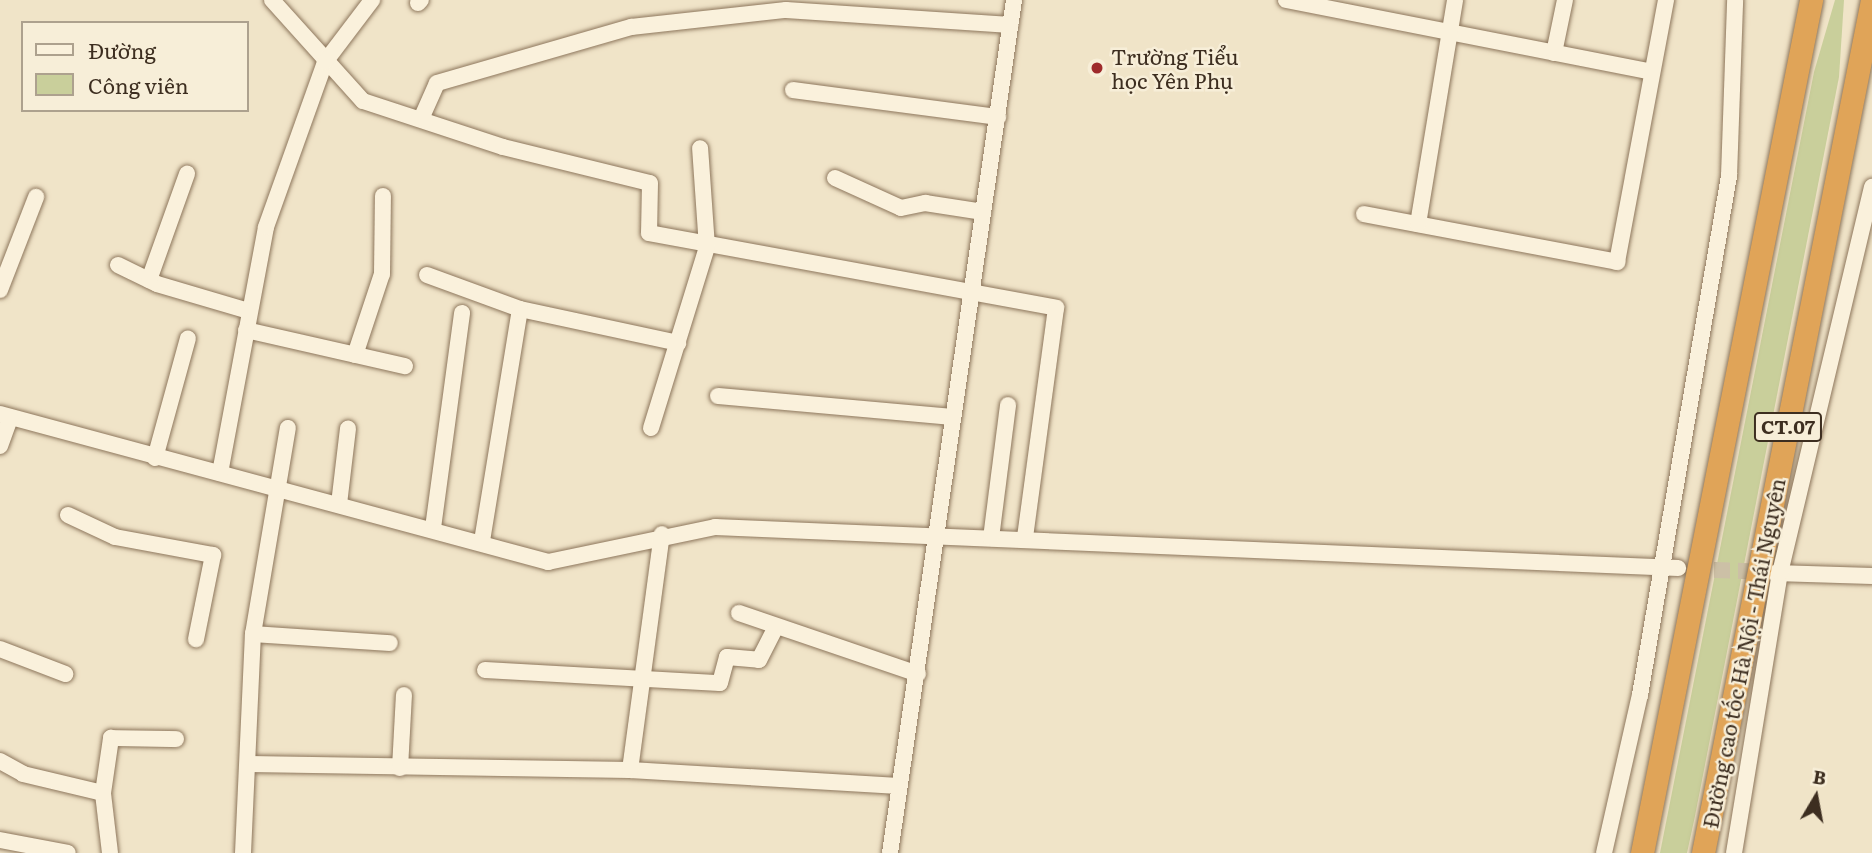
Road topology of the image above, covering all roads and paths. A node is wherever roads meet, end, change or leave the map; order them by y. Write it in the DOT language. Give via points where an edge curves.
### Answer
graph roads {
  1 [pos="272,0"];
  2 [pos="372,0"];
  3 [pos="1014,0"];
  4 [pos="1286,0"];
  5 [pos="1455,0"];
  6 [pos="1565,0"];
  7 [pos="1666,0"];
  8 [pos="1735,0"];
  9 [pos="1811,0"];
  10 [pos="1872,0"];
  11 [pos="1010,25"];
  12 [pos="1451,33"];
  13 [pos="1554,53"];
  14 [pos="325,62"];
  15 [pos="1652,72"];
  16 [pos="793,90"];
  17 [pos="998,117"];
  18 [pos="421,119"];
  19 [pos="700,148"];
  20 [pos="187,174"];
  21 [pos="835,178"];
  22 [pos="1872,187"];
  23 [pos="383,196"];
  24 [pos="36,197"];
  25 [pos="983,212"];
  26 [pos="1364,214"];
  27 [pos="1419,224"];
  28 [pos="0,241"];
  29 [pos="706,247"];
  30 [pos="15,251"];
  31 [pos="118,265"];
  32 [pos="427,275"];
  33 [pos="149,280"];
  34 [pos="0,290"];
  35 [pos="970,293"];
  36 [pos="520,309"];
  37 [pos="249,311"];
  38 [pos="462,313"];
  39 [pos="246,330"];
  40 [pos="188,338"];
  41 [pos="678,343"];
  42 [pos="355,355"];
  43 [pos="405,366"];
  44 [pos="718,396"];
  45 [pos="1008,405"];
  46 [pos="5,416"];
  47 [pos="953,416"];
  48 [pos="288,428"];
  49 [pos="651,428"];
  50 [pos="348,429"];
  51 [pos="0,446"];
  52 [pos="155,457"];
  53 [pos="220,473"];
  54 [pos="278,489"];
  55 [pos="339,504"];
  56 [pos="68,515"];
  57 [pos="433,528"];
  58 [pos="662,534"];
  59 [pos="935,535"];
  60 [pos="1025,537"];
  61 [pos="991,538"];
  62 [pos="482,541"];
  63 [pos="1661,567"];
  64 [pos="1678,568"];
  65 [pos="1778,573"];
  66 [pos="1872,576"];
  67 [pos="739,613"];
  68 [pos="776,627"];
  69 [pos="253,634"];
  70 [pos="196,639"];
  71 [pos="390,643"];
  72 [pos="0,649"];
  73 [pos="485,670"];
  74 [pos="65,674"];
  75 [pos="918,674"];
  76 [pos="639,678"];
  77 [pos="404,695"];
  78 [pos="176,739"];
  79 [pos="0,761"];
  80 [pos="249,764"];
  81 [pos="400,768"];
  82 [pos="630,770"];
  83 [pos="899,786"];
  84 [pos="103,793"];
  85 [pos="0,840"];
  86 [pos="68,853"];
  87 [pos="110,853"];
  88 [pos="243,853"];
  89 [pos="890,853"];
  90 [pos="1604,853"];
  91 [pos="1642,853"];
  92 [pos="1703,853"];
  93 [pos="1734,853"];
  1 -- 14 [label="street"];
  2 -- 14 [label="street"];
  3 -- 11 [label="street"];
  4 -- 12 [label="street"];
  5 -- 12 [label="street"];
  6 -- 13 [label="street"];
  7 -- 15 [label="street"];
  8 -- 63 [label="street" via="1729,176"];
  9 -- 91 [label="highway, CT.07"];
  10 -- 92 [label="highway, Đường cao tốc Hà Nội - Thái Nguyên / CT.07"];
  11 -- 17 [label="street"];
  11 -- 18 [label="street" via="786,10 631,27 437,83"];
  12 -- 13 [label="street"];
  12 -- 27 [label="street"];
  13 -- 15 [label="street"];
  14 -- 18 [label="street" via="363,102"];
  14 -- 37 [label="street" via="266,227"];
  15 -- 27 [label="street" via="1616,262"];
  16 -- 17 [label="street"];
  17 -- 25 [label="street"];
  18 -- 29 [label="street" via="503,147 650,183 649,233"];
  19 -- 29 [label="street"];
  20 -- 33 [label="street"];
  21 -- 25 [label="street" via="901,208 926,203"];
  22 -- 65 [label="street"];
  23 -- 42 [label="street" via="382,274"];
  24 -- 30 [label="street"];
  25 -- 35 [label="street"];
  26 -- 27 [label="street"];
  28 -- 30 [label="street"];
  29 -- 35 [label="street"];
  29 -- 41 [label="street"];
  30 -- 34 [label="street"];
  31 -- 33 [label="street"];
  32 -- 36 [label="street"];
  33 -- 37 [label="street"];
  35 -- 47 [label="street"];
  35 -- 60 [label="street" via="1056,309"];
  36 -- 41 [label="street"];
  36 -- 62 [label="street"];
  37 -- 39 [label="street"];
  38 -- 57 [label="street"];
  39 -- 42 [label="street"];
  39 -- 53 [label="street"];
  40 -- 52 [label="street"];
  41 -- 49 [label="street"];
  42 -- 43 [label="street"];
  44 -- 47 [label="street"];
  45 -- 61 [label="street"];
  46 -- 51 [label="street"];
  46 -- 52 [label="street"];
  47 -- 59 [label="street"];
  48 -- 54 [label="street"];
  50 -- 55 [label="street"];
  52 -- 53 [label="street"];
  53 -- 54 [label="street"];
  54 -- 55 [label="street"];
  54 -- 69 [label="street"];
  55 -- 57 [label="street"];
  56 -- 70 [label="street" via="115,537 213,555"];
  57 -- 62 [label="street"];
  58 -- 59 [label="street" via="715,527"];
  58 -- 62 [label="street" via="548,562"];
  58 -- 76 [label="street"];
  59 -- 61 [label="street"];
  59 -- 75 [label="street"];
  60 -- 61 [label="street"];
  60 -- 63 [label="street"];
  63 -- 64 [label="street"];
  63 -- 90 [label="street"];
  65 -- 66 [label="street"];
  65 -- 93 [label="street"];
  67 -- 68 [label="street"];
  68 -- 75 [label="street"];
  68 -- 76 [label="street" via="759,660 727,657 720,683"];
  69 -- 71 [label="street"];
  69 -- 80 [label="street"];
  72 -- 74 [label="street"];
  73 -- 76 [label="street"];
  75 -- 83 [label="street"];
  76 -- 82 [label="street"];
  77 -- 81 [label="street"];
  78 -- 84 [label="street" via="111,738"];
  79 -- 84 [label="street" via="23,774"];
  80 -- 81 [label="street"];
  80 -- 88 [label="street"];
  81 -- 82 [label="street"];
  82 -- 83 [label="street"];
  83 -- 89 [label="street"];
  84 -- 87 [label="street"];
  85 -- 86 [label="street"];
}
